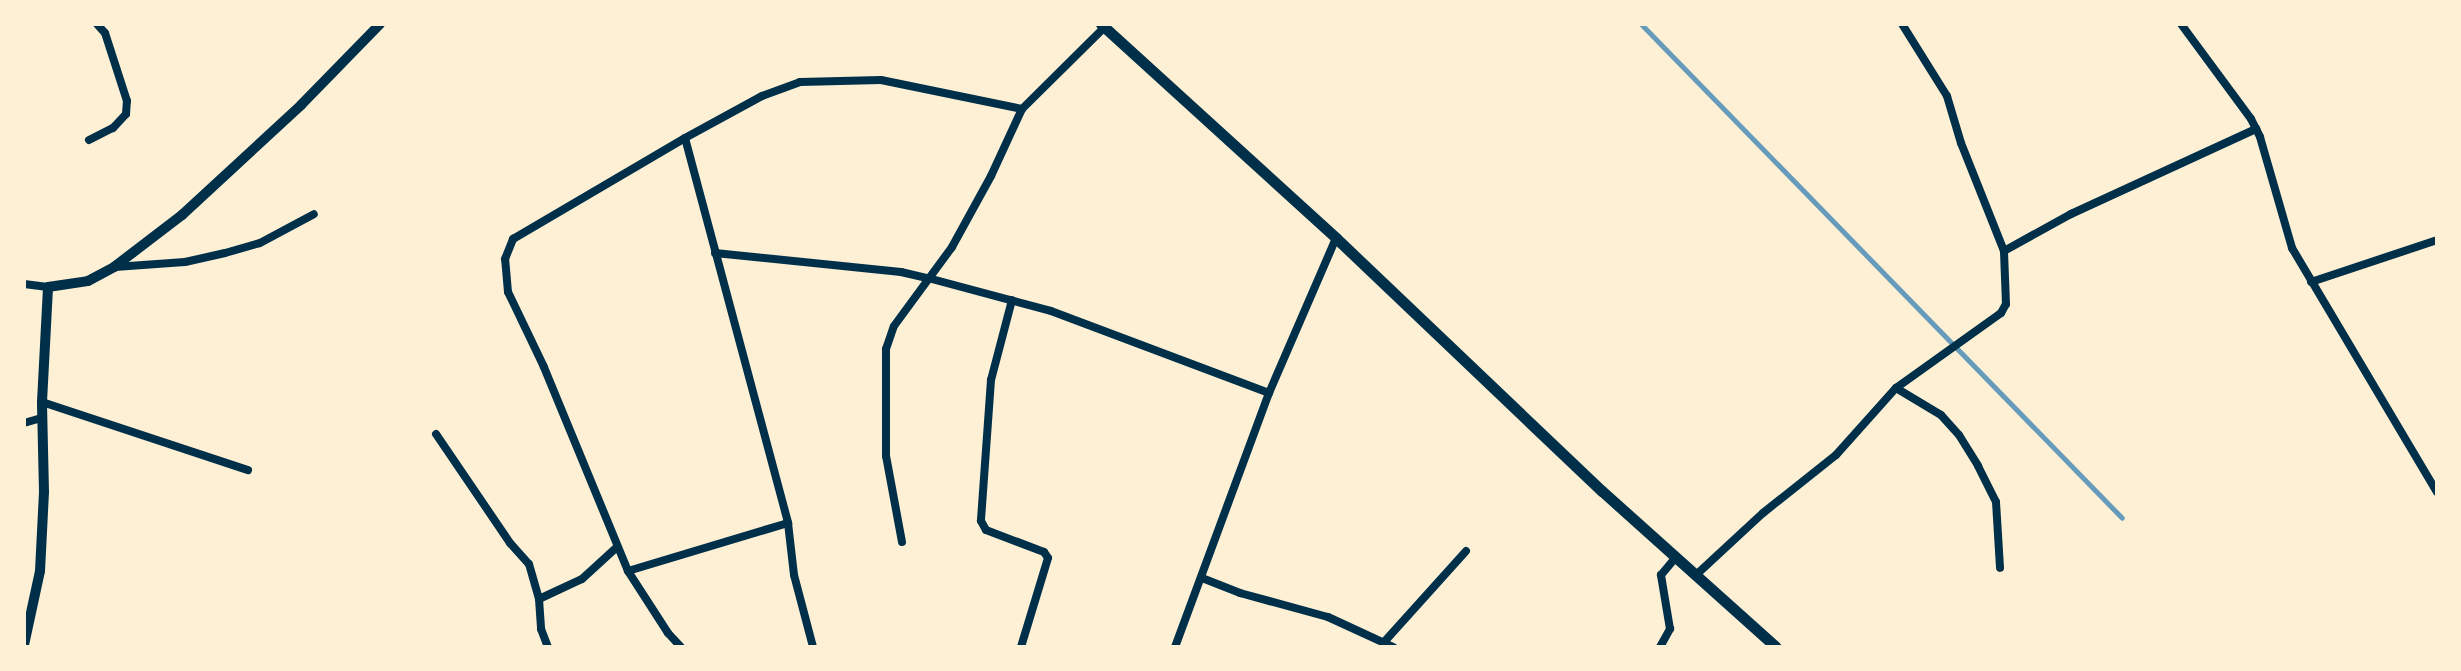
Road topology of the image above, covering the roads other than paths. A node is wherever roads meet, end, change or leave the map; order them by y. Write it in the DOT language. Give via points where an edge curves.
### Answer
graph roads {
  1 [pos="97,24"];
  2 [pos="380,24"];
  3 [pos="1902,24"];
  4 [pos="2181,24"];
  5 [pos="1103,26"];
  6 [pos="1022,109"];
  7 [pos="2256,129"];
  8 [pos="685,138"];
  9 [pos="89,140"];
  10 [pos="314,214"];
  11 [pos="1336,238"];
  12 [pos="2437,240"];
  13 [pos="2004,251"];
  14 [pos="715,253"];
  15 [pos="114,267"];
  16 [pos="928,278"];
  17 [pos="2311,282"];
  18 [pos="24,284"];
  19 [pos="48,287"];
  20 [pos="1012,300"];
  21 [pos="1896,388"];
  22 [pos="1269,393"];
  23 [pos="42,402"];
  24 [pos="42,418"];
  25 [pos="24,423"];
  26 [pos="436,434"];
  27 [pos="248,470"];
  28 [pos="2437,492"];
  29 [pos="788,523"];
  30 [pos="902,542"];
  31 [pos="617,547"];
  32 [pos="1466,551"];
  33 [pos="1676,557"];
  34 [pos="2000,568"];
  35 [pos="628,571"];
  36 [pos="1696,575"];
  37 [pos="1202,578"];
  38 [pos="539,599"];
  39 [pos="1389,644"];
  40 [pos="24,645"];
  41 [pos="548,647"];
  42 [pos="681,647"];
  43 [pos="813,647"];
  44 [pos="1021,647"];
  45 [pos="1175,647"];
  46 [pos="1660,647"];
  47 [pos="1776,647"];
  1 -- 9 [label="street" via="105,33 127,101 126,114 113,128"];
  2 -- 15 [label="street" via="182,215"];
  3 -- 13 [label="street" via="1947,96"];
  4 -- 7 [label="street"];
  5 -- 6 [label="street"];
  5 -- 11 [label="main road"];
  6 -- 8 [label="street" via="881,80 800,82 762,96"];
  6 -- 16 [label="street" via="952,247"];
  7 -- 13 [label="street" via="2071,214"];
  7 -- 17 [label="street" via="2292,248"];
  8 -- 14 [label="street"];
  8 -- 31 [label="street" via="513,239 505,259 508,292"];
  10 -- 15 [label="street" via="260,243 225,253"];
  11 -- 22 [label="street"];
  11 -- 33 [label="main road"];
  12 -- 17 [label="street"];
  13 -- 21 [label="street" via="2008,291 2001,313"];
  14 -- 16 [label="street"];
  14 -- 29 [label="street"];
  15 -- 19 [label="street" via="88,281"];
  16 -- 20 [label="street"];
  16 -- 30 [label="street" via="894,326 886,349 886,456"];
  17 -- 28 [label="street"];
  18 -- 19 [label="street"];
  19 -- 23 [label="street"];
  20 -- 22 [label="street"];
  20 -- 44 [label="street" via="991,380 981,521 986,530 1048,558"];
  21 -- 34 [label="street" via="1941,415 1978,466 1996,502"];
  21 -- 36 [label="street" via="1836,455"];
  22 -- 37 [label="street"];
  23 -- 24 [label="street"];
  23 -- 27 [label="street"];
  24 -- 25 [label="street"];
  24 -- 40 [label="street" via="40,571"];
  26 -- 38 [label="street" via="529,564"];
  29 -- 35 [label="street"];
  29 -- 43 [label="street" via="794,575"];
  31 -- 35 [label="street"];
  31 -- 38 [label="street" via="582,579"];
  32 -- 39 [label="street"];
  33 -- 36 [label="main road"];
  33 -- 46 [label="street" via="1661,575 1670,629"];
  35 -- 42 [label="street"];
  36 -- 47 [label="main road"];
  37 -- 39 [label="street" via="1288,603"];
  37 -- 45 [label="street"];
  38 -- 41 [label="street"];
}
